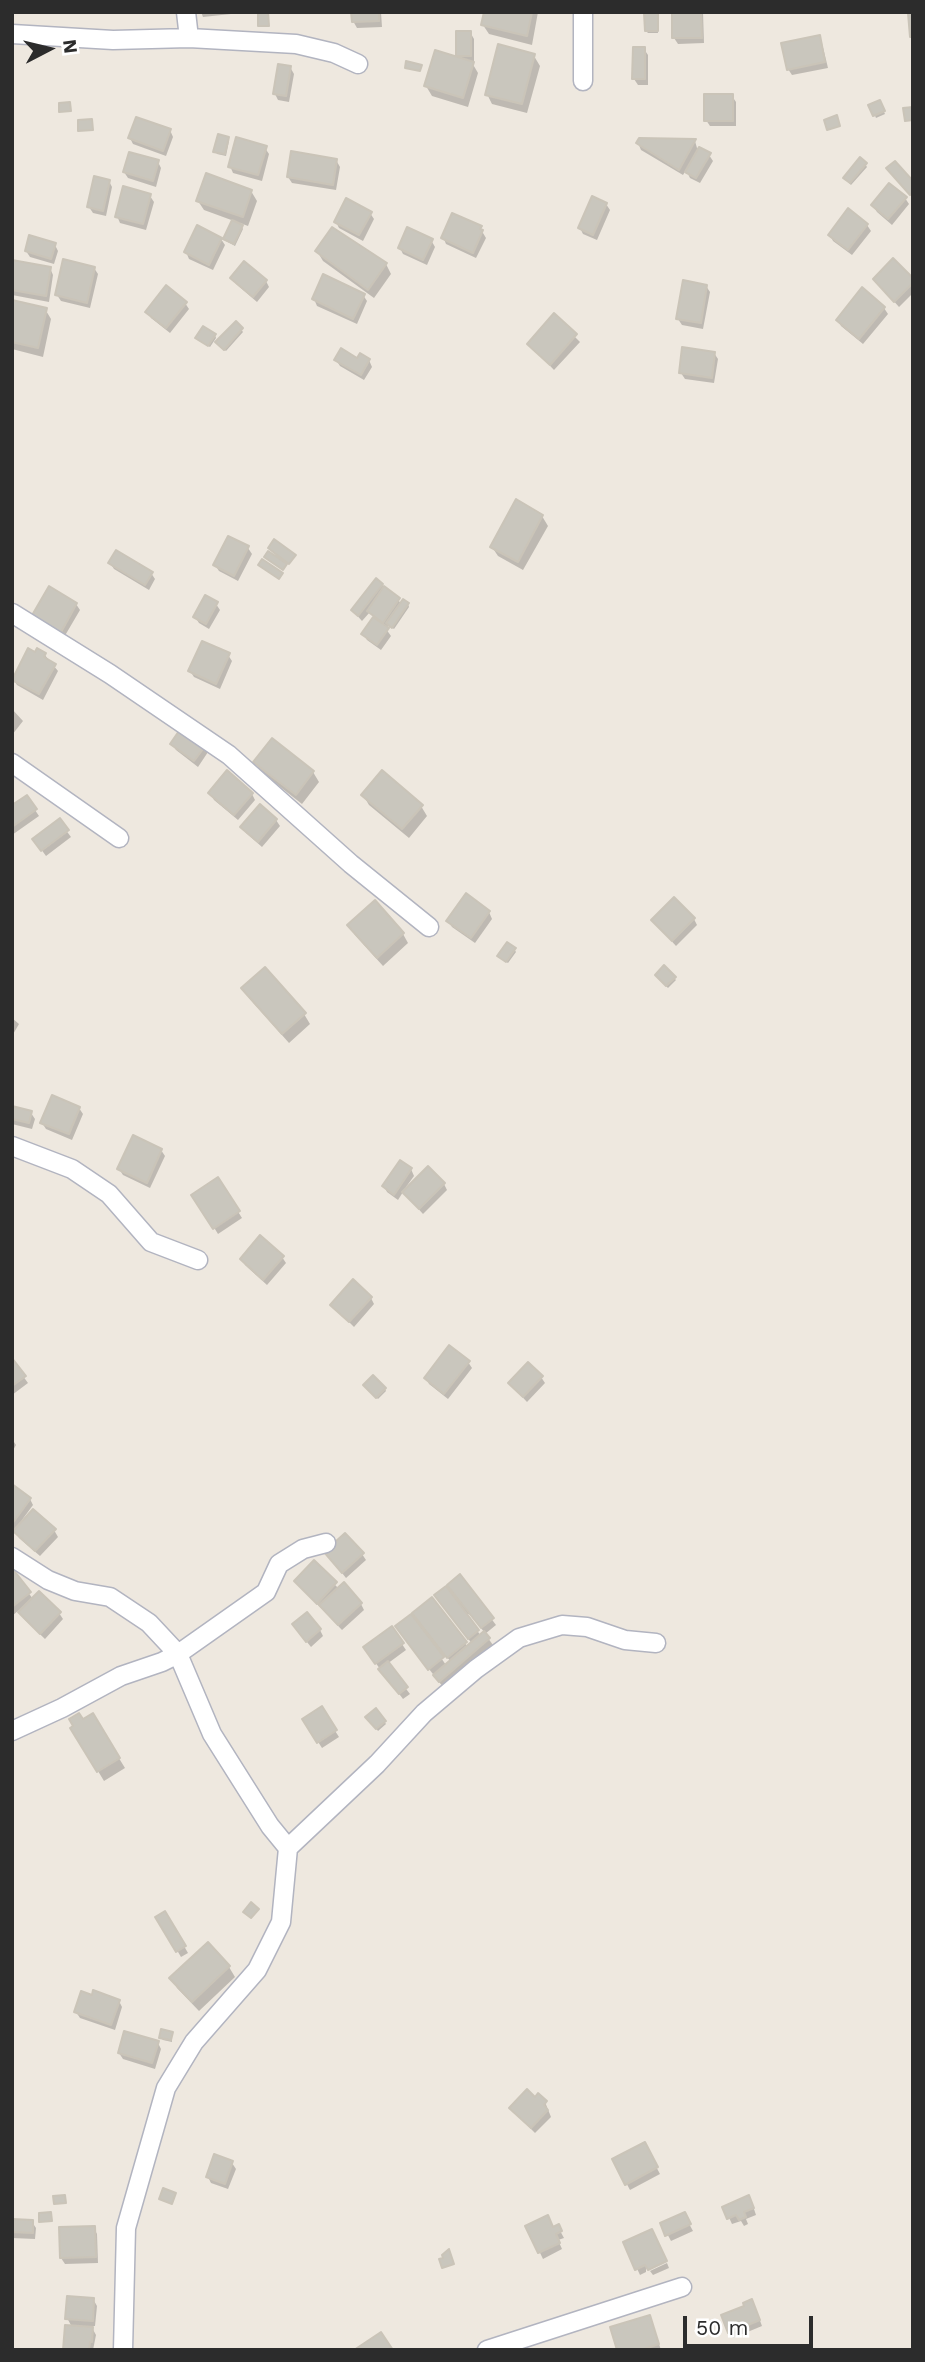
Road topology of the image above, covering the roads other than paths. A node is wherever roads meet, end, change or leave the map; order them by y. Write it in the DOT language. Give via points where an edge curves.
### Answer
graph roads {
  1 [pos="186,12"];
  2 [pos="583,12"];
  3 [pos="12,34"];
  4 [pos="189,38"];
  5 [pos="358,64"];
  6 [pos="583,81"];
  7 [pos="12,613"];
  8 [pos="12,763"];
  9 [pos="119,838"];
  10 [pos="429,927"];
  11 [pos="12,1146"];
  12 [pos="198,1260"];
  13 [pos="326,1543"];
  14 [pos="12,1557"];
  15 [pos="656,1643"];
  16 [pos="178,1654"];
  17 [pos="12,1731"];
  18 [pos="288,1848"];
  19 [pos="682,2287"];
  20 [pos="123,2350"];
  21 [pos="487,2350"];
  1 -- 4 [label="street"];
  2 -- 6 [label="street"];
  3 -- 4 [label="street" via="113,40"];
  4 -- 5 [label="street" via="296,44"];
  7 -- 10 [label="street" via="229,755"];
  8 -- 9 [label="street"];
  11 -- 12 [label="street" via="72,1169 109,1194 151,1242"];
  13 -- 16 [label="street" via="303,1549 279,1564 266,1592"];
  14 -- 16 [label="street" via="48,1580 110,1597 149,1623"];
  15 -- 18 [label="street" via="562,1625 519,1638 424,1713"];
  16 -- 17 [label="street" via="121,1676"];
  16 -- 18 [label="street" via="212,1734"];
  18 -- 20 [label="street" via="281,1922 257,1970 194,2042 166,2088 126,2228"];
  19 -- 21 [label="street"];
}
